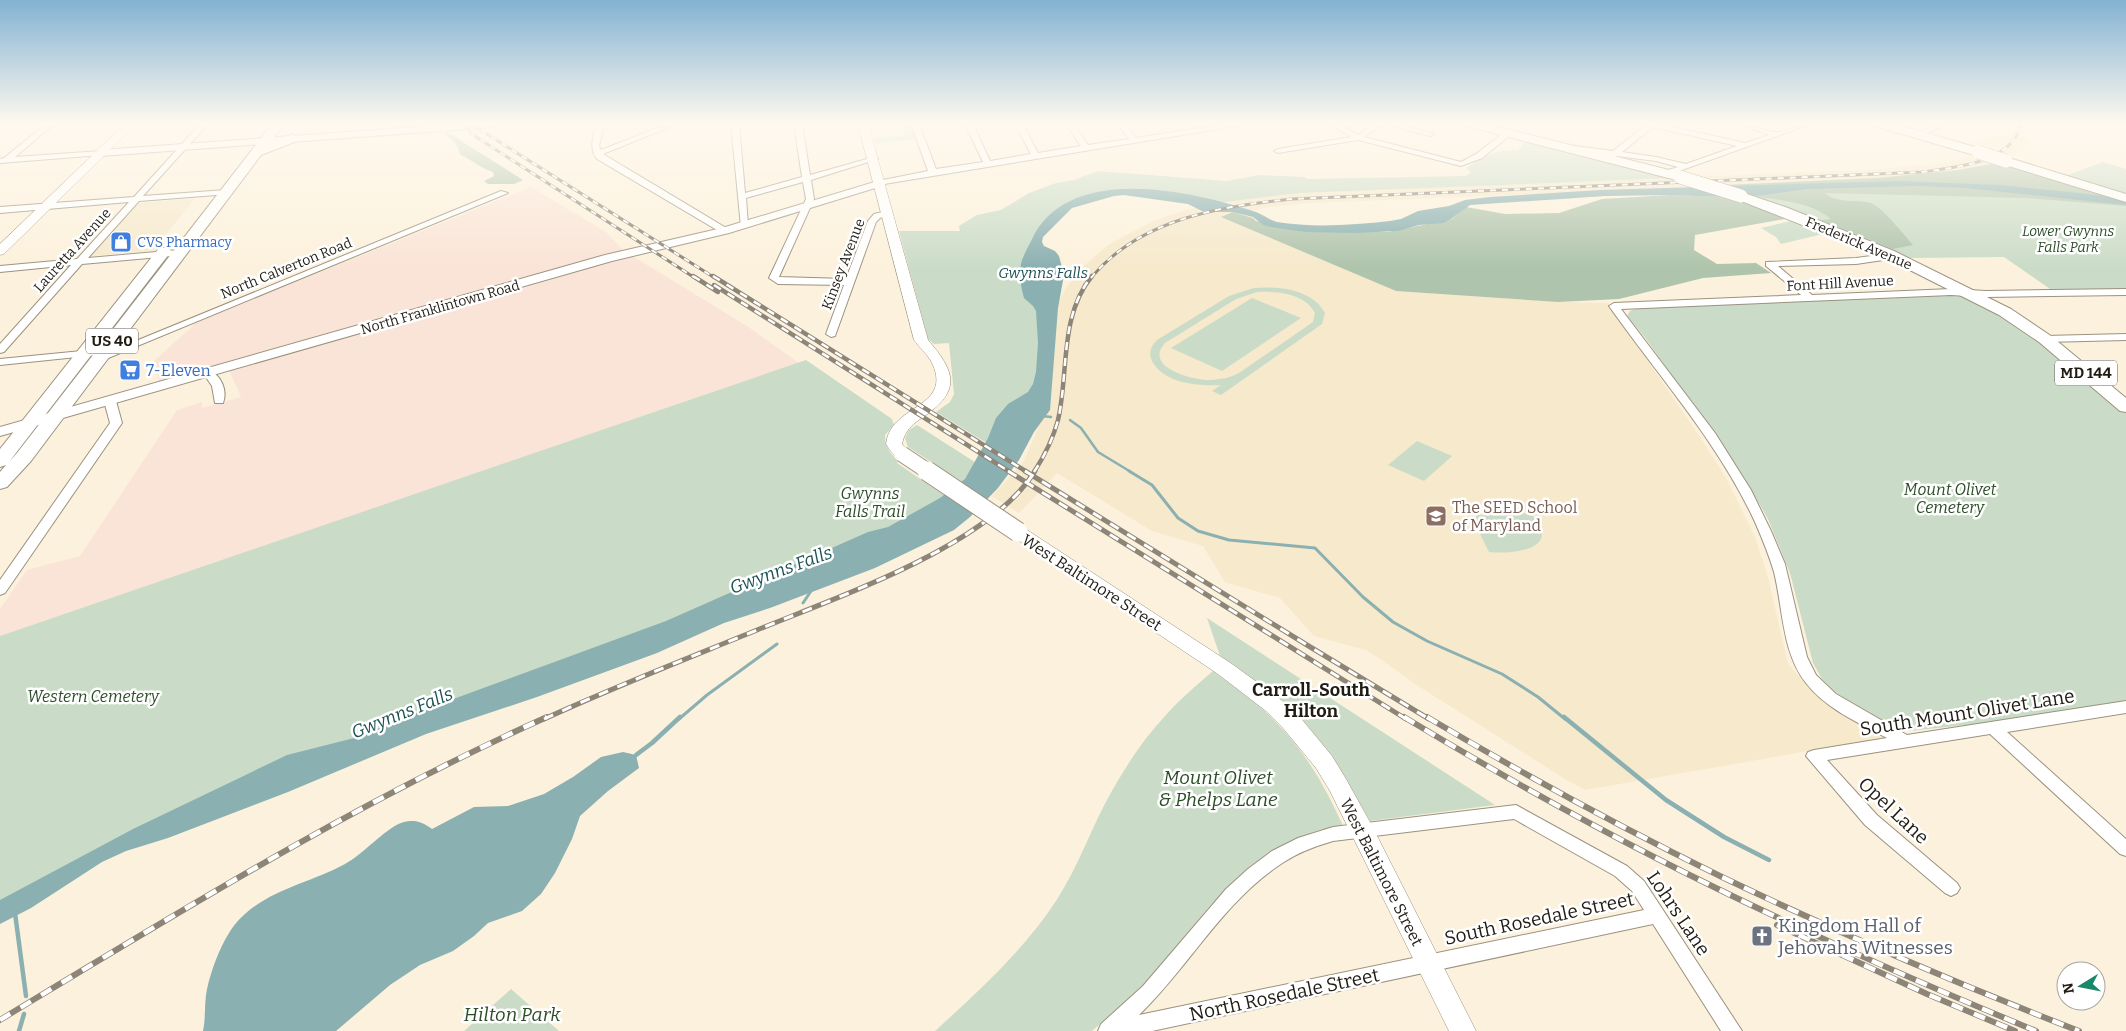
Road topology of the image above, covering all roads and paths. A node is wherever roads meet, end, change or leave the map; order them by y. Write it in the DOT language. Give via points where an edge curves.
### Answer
graph roads {
  1 [pos="81,172"];
  2 [pos="160,172"];
  3 [pos="230,172"];
  4 [pos="238,172"];
  5 [pos="623,172"];
  6 [pos="739,172"];
  7 [pos="806,172"];
  8 [pos="828,172"];
  9 [pos="877,172"];
  10 [pos="933,172"];
  11 [pos="1679,172"];
  12 [pos="2042,172"];
  13 [pos="807,178"];
  14 [pos="880,183"];
  15 [pos="226,192"];
  16 [pos="210,193"];
  17 [pos="504,193"];
  18 [pos="741,197"];
  19 [pos="2126,198"];
  20 [pos="136,199"];
  21 [pos="46,206"];
  22 [pos="807,206"];
  23 [pos="0,210"];
  24 [pos="888,212"];
  25 [pos="744,225"];
  26 [pos="725,231"];
  27 [pos="0,251"];
  28 [pos="179,253"];
  29 [pos="161,254"];
  30 [pos="1894,256"];
  31 [pos="80,262"];
  32 [pos="0,269"];
  33 [pos="850,282"];
  34 [pos="1967,292"];
  35 [pos="2126,292"];
  36 [pos="1810,298"];
  37 [pos="831,334"];
  38 [pos="2126,337"];
  39 [pos="2045,339"];
  40 [pos="0,350"];
  41 [pos="91,356"];
  42 [pos="0,362"];
  43 [pos="208,373"];
  44 [pos="110,401"];
  45 [pos="218,401"];
  46 [pos="2126,407"];
  47 [pos="54,417"];
  48 [pos="28,424"];
  49 [pos="0,432"];
  50 [pos="0,461"];
  51 [pos="0,483"];
  52 [pos="0,590"];
  53 [pos="2126,707"];
  54 [pos="1993,728"];
  55 [pos="1906,742"];
  56 [pos="1814,756"];
  57 [pos="1363,831"];
  58 [pos="2126,849"];
  59 [pos="1951,888"];
  60 [pos="1657,915"];
  61 [pos="1429,963"];
  62 [pos="1109,1031"];
  63 [pos="1462,1031"];
  64 [pos="1732,1031"];
  1 -- 21 [label="main road"];
  2 -- 20 [label="street, Lauretta Avenue"];
  3 -- 16 [label="main road, US 40"];
  4 -- 15 [label="main road, US 40"];
  5 -- 26 [label="street"];
  6 -- 18 [label="street"];
  7 -- 13 [label="street"];
  8 -- 13 [label="street"];
  9 -- 14 [label="main road, West Baltimore Street"];
  10 -- 14 [label="street"];
  11 -- 30 [label="main road, Frederick Avenue / MD 144, bridge"];
  12 -- 19 [label="main road, bridge"];
  13 -- 18 [label="street"];
  13 -- 22 [label="street" via="810,200"];
  14 -- 22 [label="street, North Franklintown Road"];
  14 -- 24 [label="main road, West Baltimore Street"];
  15 -- 16 [label="street"];
  15 -- 28 [label="main road, US 40"];
  16 -- 20 [label="street"];
  16 -- 29 [label="main road, US 40"];
  17 -- 41 [label="street, North Calverton Road"];
  18 -- 25 [label="street"];
  20 -- 21 [label="street"];
  20 -- 31 [label="street, Lauretta Avenue"];
  21 -- 23 [label="street"];
  21 -- 27 [label="main road"];
  22 -- 25 [label="street, North Franklintown Road"];
  22 -- 33 [label="street" via="775,280"];
  24 -- 33 [label="street, Kinsey Avenue" via="872,222"];
  24 -- 57 [label="main road, West Baltimore Street, bridge" via="921,340 938,361 943,377 938,399 896,432 894,444 902,454 1225,669 1273,705 1324,762"];
  25 -- 26 [label="street, North Franklintown Road"];
  26 -- 43 [label="street, North Franklintown Road" via="620,255"];
  28 -- 29 [label="street"];
  28 -- 41 [label="main road, US 40"];
  29 -- 31 [label="street"];
  29 -- 41 [label="main road, US 40"];
  30 -- 34 [label="main road, Frederick Avenue / MD 144"];
  30 -- 36 [label="street" via="1856,261 1769,264"];
  31 -- 32 [label="street"];
  31 -- 40 [label="street, Lauretta Avenue"];
  33 -- 37 [label="street, Kinsey Avenue"];
  34 -- 35 [label="street, Font Hill Avenue"];
  34 -- 36 [label="street, Font Hill Avenue"];
  34 -- 39 [label="main road, Frederick Avenue / MD 144" via="2020,321"];
  36 -- 55 [label="street, Font Hill Avenue" via="1614,306 1700,422 1750,499 1779,570 1799,654 1807,674 1831,697"];
  38 -- 39 [label="street"];
  39 -- 46 [label="main road, Frederick Avenue / MD 144"];
  41 -- 42 [label="street, North Calverton Road"];
  41 -- 47 [label="main road, US 40"];
  41 -- 48 [label="main road, US 40"];
  43 -- 44 [label="street, North Franklintown Road"];
  43 -- 45 [label="street" via="217,382"];
  44 -- 47 [label="street, North Franklintown Road"];
  44 -- 52 [label="street" via="116,423"];
  47 -- 48 [label="street, North Franklintown Road"];
  47 -- 51 [label="main road, US 40"];
  48 -- 49 [label="street, North Franklintown Road"];
  48 -- 50 [label="main road, US 40"];
  53 -- 54 [label="street, South Mount Olivet Lane"];
  54 -- 55 [label="street, South Mount Olivet Lane"];
  54 -- 58 [label="street"];
  55 -- 56 [label="street, South Mount Olivet Lane"];
  56 -- 59 [label="street, Opel Lane" via="1871,820"];
  57 -- 60 [label="street, Lohrs Lane" via="1516,812 1629,877"];
  57 -- 61 [label="main road, West Baltimore Street"];
  57 -- 62 [label="street" via="1315,838 1283,853 1262,868 1203,927 1155,987"];
  60 -- 61 [label="street, South Rosedale Street"];
  60 -- 64 [label="street, Lohrs Lane"];
  61 -- 62 [label="street, North Rosedale Street"];
  61 -- 63 [label="main road, West Baltimore Street"];
}
